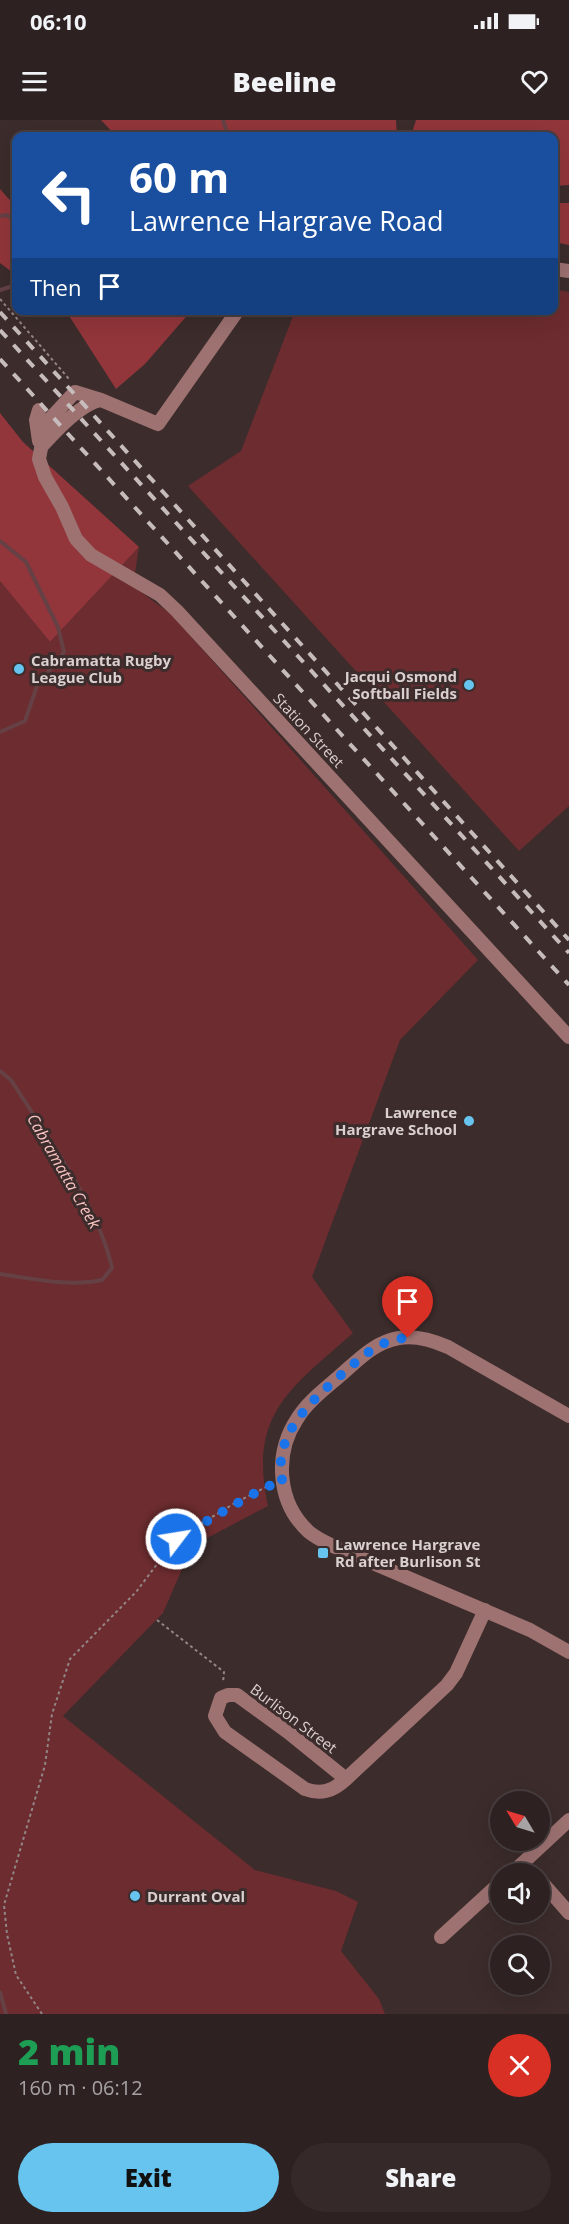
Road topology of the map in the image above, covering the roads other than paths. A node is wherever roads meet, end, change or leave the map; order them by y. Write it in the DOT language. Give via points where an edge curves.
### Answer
graph roads {
  1 [pos="234,315"];
  2 [pos="101,400"];
  3 [pos="39,410"];
  4 [pos="40,449"];
  5 [pos="569,1037"];
  6 [pos="569,1416"];
  7 [pos="485,1610"];
  8 [pos="569,1652"];
  9 [pos="346,1779"];
  10 [pos="569,1820"];
  11 [pos="524,1862"];
  12 [pos="550,1891"];
  13 [pos="490,1892"];
  14 [pos="569,1913"];
  15 [pos="441,1936"];
  1 -- 2 [label="street" via="158,424"];
  2 -- 4 [label="street" via="92,402 57,430"];
  2 -- 4 [label="street" via="75,392 49,420"];
  3 -- 4 [label="street, Station Street" via="36,420"];
  4 -- 5 [label="street, Station Street" via="45,477 76,540 91,555 160,595 177,611"];
  6 -- 7 [label="street" via="448,1347 417,1338 399,1338 373,1348 304,1409 290,1430 281,1470 283,1484 294,1513 315,1536"];
  7 -- 8 [label="street"];
  7 -- 9 [label="street" via="447,1685"];
  9 -- 9 [label="street, Burlison Street" via="318,1794 305,1789 225,1732 215,1716 221,1698 237,1695"];
  10 -- 11 [label="street"];
  12 -- 14 [label="street"];
  13 -- 15 [label="street"];
}
